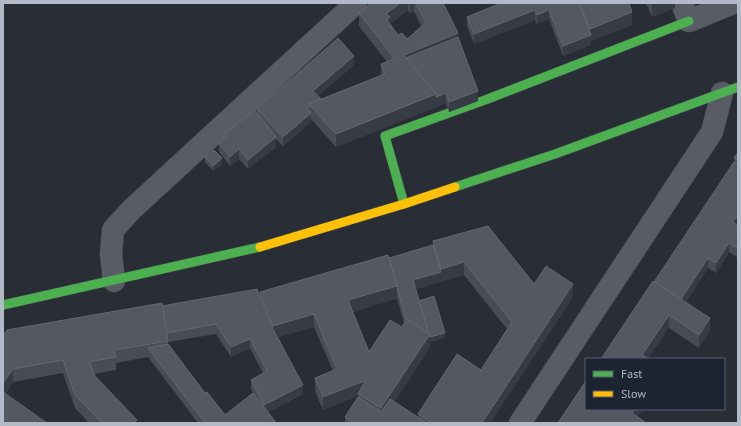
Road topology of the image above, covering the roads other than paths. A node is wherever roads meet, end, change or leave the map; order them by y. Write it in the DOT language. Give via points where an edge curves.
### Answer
graph roads {
  1 [pos="356,3"];
  2 [pos="733,3"];
  3 [pos="686,12"];
  4 [pos="730,90"];
  5 [pos="404,204"];
  6 [pos="114,281"];
  7 [pos="3,305"];
  8 [pos="520,423"];
  1 -- 6 [label="street" via="131,210 113,230 111,254"];
  2 -- 3 [label="street"];
  3 -- 5 [label="street" via="486,100 385,136"];
  4 -- 5 [label="street" via="554,154"];
  4 -- 8 [label="street" via="712,132"];
  5 -- 6 [label="street" via="261,247"];
  6 -- 7 [label="street"];
}
